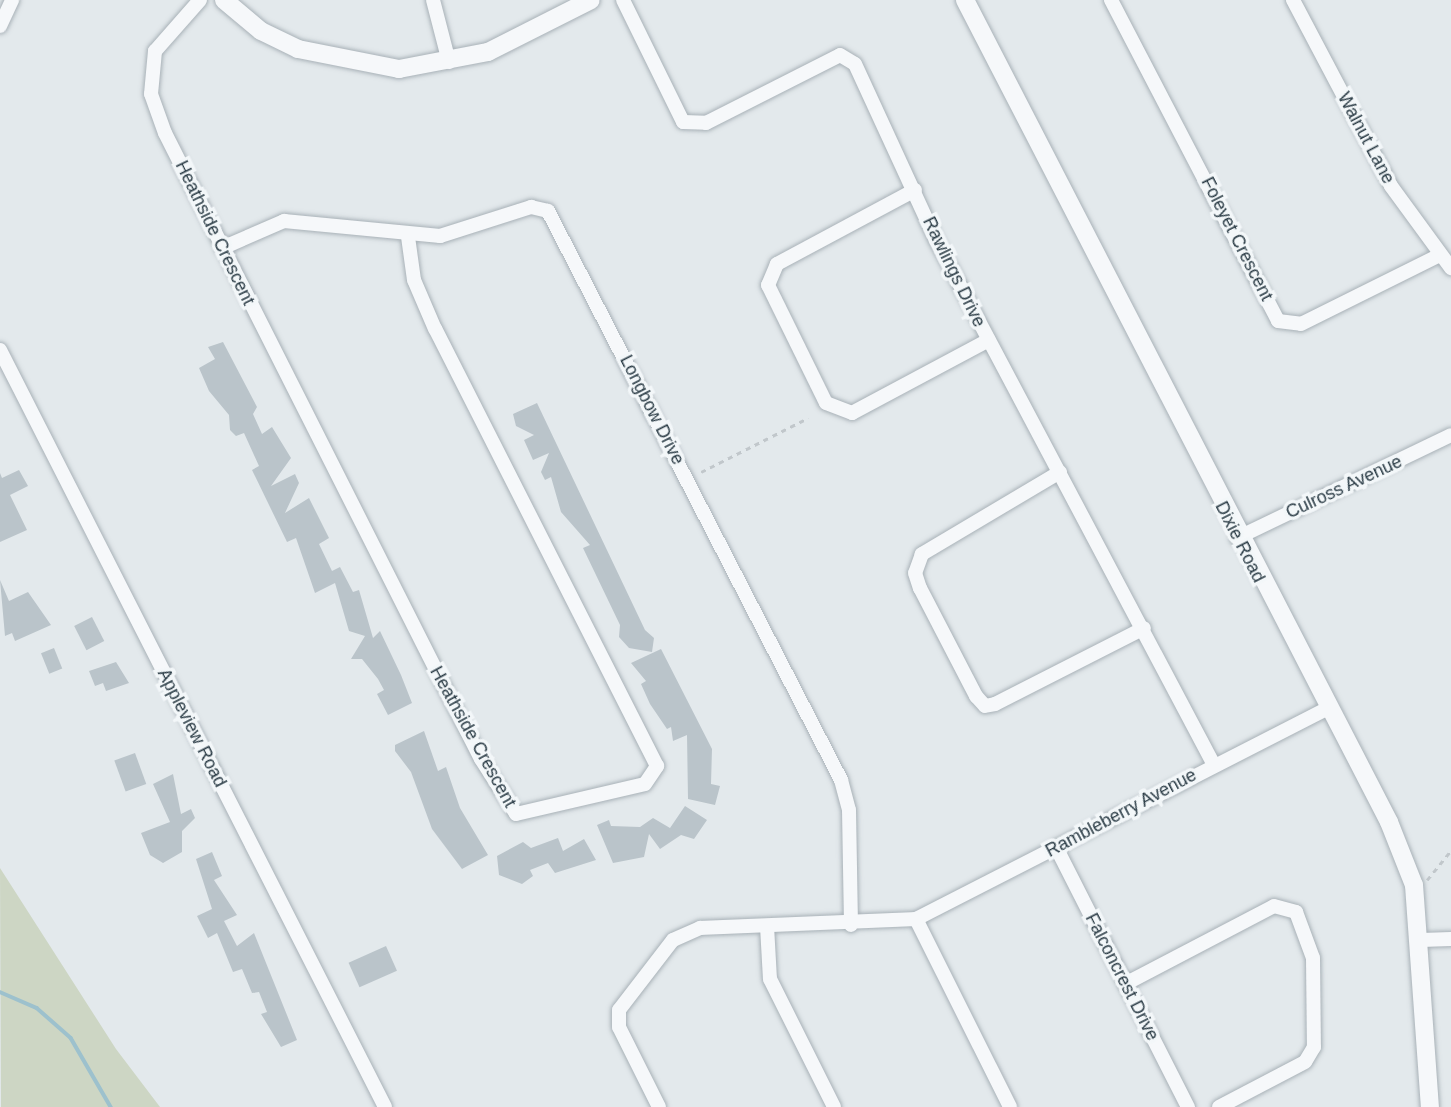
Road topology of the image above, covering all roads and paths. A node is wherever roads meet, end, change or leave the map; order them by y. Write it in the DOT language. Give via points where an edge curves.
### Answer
graph roads {
  1 [pos="12,0"];
  2 [pos="200,0"];
  3 [pos="224,0"];
  4 [pos="433,0"];
  5 [pos="591,0"];
  6 [pos="623,0"];
  7 [pos="965,0"];
  8 [pos="1111,0"];
  9 [pos="1293,0"];
  10 [pos="0,26"];
  11 [pos="449,62"];
  12 [pos="915,190"];
  13 [pos="408,237"];
  14 [pos="222,248"];
  15 [pos="1440,255"];
  16 [pos="1451,268"];
  17 [pos="989,340"];
  18 [pos="0,350"];
  19 [pos="808,418"];
  20 [pos="1451,435"];
  21 [pos="701,472"];
  22 [pos="1060,472"];
  23 [pos="1237,538"];
  24 [pos="1144,628"];
  25 [pos="1326,709"];
  26 [pos="1214,765"];
  27 [pos="1056,847"];
  28 [pos="1451,850"];
  29 [pos="1415,896"];
  30 [pos="916,919"];
  31 [pos="851,925"];
  32 [pos="767,926"];
  33 [pos="1451,939"];
  34 [pos="1421,940"];
  35 [pos="1125,984"];
  36 [pos="385,1107"];
  37 [pos="659,1107"];
  38 [pos="834,1107"];
  39 [pos="1010,1107"];
  40 [pos="1188,1107"];
  41 [pos="1219,1107"];
  42 [pos="1430,1107"];
  1 -- 10 [label="street"];
  2 -- 14 [label="street, Heathside Crescent" via="155,51 150,78 165,132"];
  3 -- 11 [label="street" via="261,32 298,49 359,65"];
  4 -- 11 [label="street"];
  5 -- 11 [label="street" via="488,52"];
  6 -- 12 [label="street, Rawlings Drive" via="683,122 706,123 840,55 855,64"];
  7 -- 23 [label="street, Dixie Road"];
  8 -- 15 [label="street, Foleyet Crescent" via="1278,321 1301,324"];
  9 -- 15 [label="street, Walnut Lane" via="1391,186"];
  12 -- 17 [label="street, Rawlings Drive"];
  12 -- 17 [label="street" via="777,264 768,285 826,403 852,413"];
  13 -- 14 [label="street, Longbow Drive" via="284,221"];
  13 -- 14 [label="street, Heathside Crescent" via="414,281 435,329 657,766 645,784 516,814 481,759"];
  13 -- 31 [label="street, Longbow Drive" via="440,236 531,207 548,211 559,224 841,780 849,810"];
  15 -- 16 [label="street, Walnut Lane"];
  17 -- 22 [label="street, Rawlings Drive"];
  18 -- 36 [label="street, Appleview Road"];
  19 -- 21 [label="path"];
  20 -- 23 [label="street, Culross Avenue"];
  22 -- 24 [label="street, Rawlings Drive"];
  22 -- 24 [label="street" via="922,554 917,580 976,696 985,706 995,704"];
  23 -- 25 [label="street, Dixie Road"];
  24 -- 26 [label="street, Rawlings Drive"];
  25 -- 26 [label="street, Rambleberry Avenue"];
  25 -- 29 [label="street, Dixie Road" via="1389,822"];
  26 -- 27 [label="street, Rambleberry Avenue"];
  27 -- 30 [label="street, Rambleberry Avenue"];
  27 -- 35 [label="street, Falconcrest Drive"];
  28 -- 29 [label="path"];
  29 -- 34 [label="street, Dixie Road"];
  30 -- 31 [label="street, Rambleberry Avenue"];
  30 -- 39 [label="street"];
  31 -- 32 [label="street, Rambleberry Avenue"];
  32 -- 37 [label="street, Rambleberry Avenue" via="700,928 673,940 619,1010 619,1027"];
  32 -- 38 [label="street" via="770,979"];
  33 -- 34 [label="street"];
  34 -- 42 [label="street, Dixie Road"];
  35 -- 40 [label="street, Falconcrest Drive"];
  35 -- 41 [label="street" via="1274,906 1296,912 1313,958 1314,1047 1305,1062"];
}
